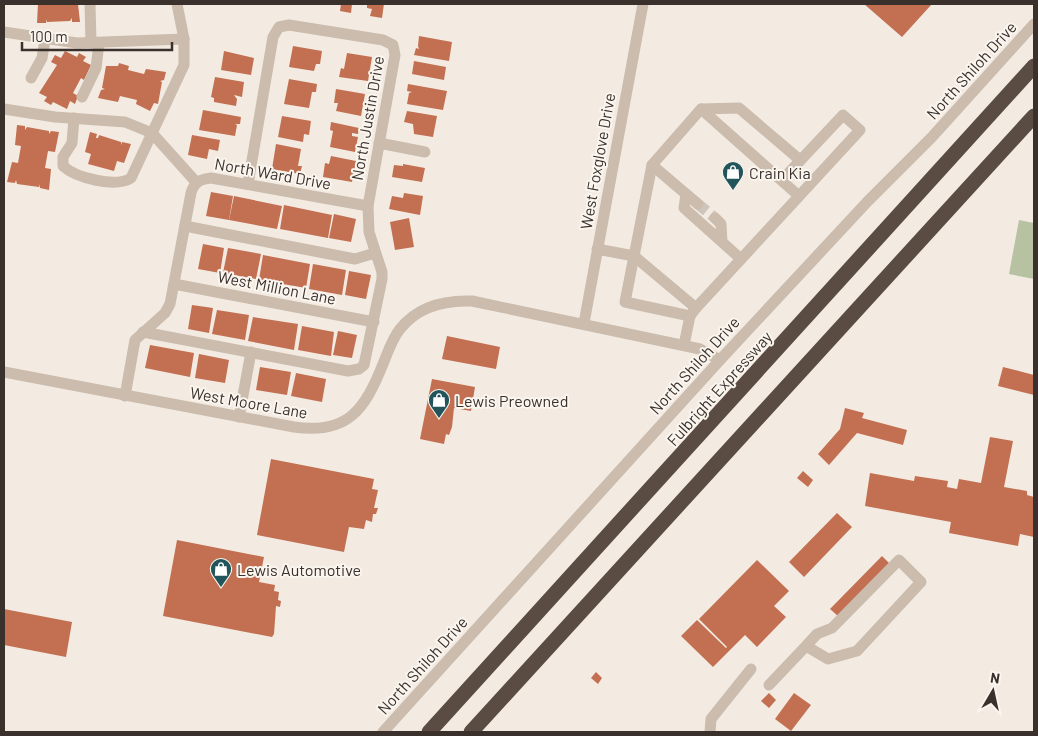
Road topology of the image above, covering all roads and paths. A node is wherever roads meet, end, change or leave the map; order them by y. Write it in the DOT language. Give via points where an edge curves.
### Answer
graph roads {
  1 [pos="90,4"];
  2 [pos="177,4"];
  3 [pos="643,4"];
  4 [pos="1034,24"];
  5 [pos="4,32"];
  6 [pos="184,39"];
  7 [pos="45,40"];
  8 [pos="95,43"];
  9 [pos="1034,66"];
  10 [pos="31,78"];
  11 [pos="82,96"];
  12 [pos="4,109"];
  13 [pos="700,109"];
  14 [pos="1034,116"];
  15 [pos="74,118"];
  16 [pos="152,133"];
  17 [pos="379,143"];
  18 [pos="425,152"];
  19 [pos="800,160"];
  20 [pos="652,165"];
  21 [pos="782,180"];
  22 [pos="196,182"];
  23 [pos="248,184"];
  24 [pos="686,194"];
  25 [pos="799,196"];
  26 [pos="698,204"];
  27 [pos="368,206"];
  28 [pos="715,218"];
  29 [pos="185,226"];
  30 [pos="722,242"];
  31 [pos="597,249"];
  32 [pos="375,252"];
  33 [pos="634,256"];
  34 [pos="741,259"];
  35 [pos="174,284"];
  36 [pos="693,312"];
  37 [pos="374,322"];
  38 [pos="584,324"];
  39 [pos="143,332"];
  40 [pos="684,345"];
  41 [pos="251,352"];
  42 [pos="720,360"];
  43 [pos="4,372"];
  44 [pos="125,396"];
  45 [pos="239,417"];
  46 [pos="806,646"];
  47 [pos="751,669"];
  48 [pos="768,685"];
  49 [pos="383,732"];
  50 [pos="429,732"];
  51 [pos="471,732"];
  52 [pos="710,732"];
  1 -- 8 [label="street"];
  2 -- 6 [label="street"];
  3 -- 31 [label="street, West Foxglove Drive"];
  4 -- 42 [label="street, North Shiloh Drive" via="932,137 868,200"];
  5 -- 7 [label="street"];
  6 -- 8 [label="street"];
  6 -- 16 [label="street" via="184,65"];
  7 -- 8 [label="street"];
  7 -- 10 [label="street" via="42,58"];
  8 -- 11 [label="street" via="96,68"];
  9 -- 50 [label="highway, Fulbright Expressway"];
  12 -- 15 [label="street"];
  13 -- 19 [label="street" via="739,108"];
  13 -- 20 [label="street"];
  13 -- 21 [label="street"];
  14 -- 51 [label="highway"];
  15 -- 16 [label="street" via="125,122"];
  15 -- 16 [label="street" via="72,143 62,162 74,175 84,178 126,182 131,178"];
  16 -- 22 [label="street"];
  17 -- 18 [label="street"];
  17 -- 23 [label="street, North Justin Drive" via="395,55 392,45 383,40 279,27 273,37"];
  17 -- 27 [label="street, North Justin Drive"];
  19 -- 21 [label="street"];
  19 -- 25 [label="street" via="843,114 860,130"];
  20 -- 24 [label="street"];
  20 -- 33 [label="street"];
  21 -- 25 [label="street"];
  22 -- 23 [label="street, North Ward Drive" via="212,178"];
  22 -- 29 [label="street, North Ward Drive"];
  23 -- 27 [label="street, North Ward Drive"];
  24 -- 26 [label="street"];
  24 -- 30 [label="street" via="684,208"];
  25 -- 34 [label="street"];
  27 -- 32 [label="street, North Justin Drive" via="369,232"];
  28 -- 30 [label="street" via="721,224"];
  29 -- 32 [label="street" via="355,258"];
  29 -- 35 [label="street, North Ward Drive"];
  30 -- 34 [label="street"];
  31 -- 33 [label="street"];
  31 -- 38 [label="street, West Foxglove Drive"];
  32 -- 37 [label="street, North Justin Drive" via="382,272"];
  33 -- 36 [label="street"];
  33 -- 36 [label="street" via="625,302"];
  34 -- 36 [label="street"];
  35 -- 37 [label="street, West Million Lane"];
  35 -- 39 [label="street, North Ward Drive" via="168,308"];
  36 -- 40 [label="street"];
  37 -- 41 [label="street, North Justin Drive" via="367,358 364,365 353,371"];
  38 -- 40 [label="street, West Moore Lane"];
  38 -- 45 [label="street, West Moore Lane" via="453,300 420,311 399,330 368,398 349,418 320,429 308,429"];
  39 -- 41 [label="street"];
  39 -- 44 [label="street, North Ward Drive" via="133,347"];
  40 -- 42 [label="street, West Moore Lane"];
  41 -- 45 [label="street"];
  42 -- 49 [label="street, North Shiloh Drive"];
  43 -- 44 [label="street, West Moore Lane"];
  44 -- 45 [label="street, West Moore Lane"];
  46 -- 46 [label="street" via="817,634 832,628 899,560 921,582 857,651 828,659"];
  46 -- 48 [label="street"];
  47 -- 52 [label="street" via="711,719"];
}
